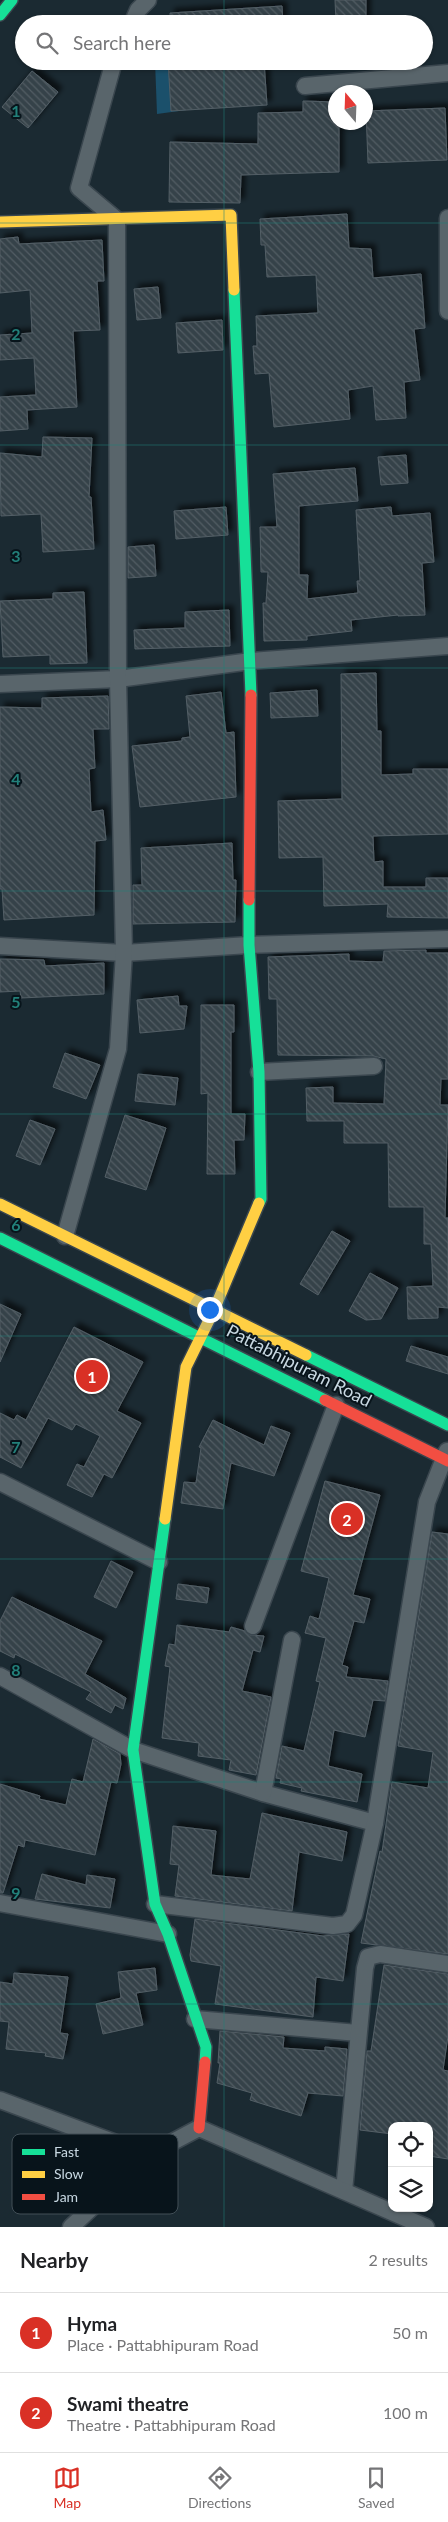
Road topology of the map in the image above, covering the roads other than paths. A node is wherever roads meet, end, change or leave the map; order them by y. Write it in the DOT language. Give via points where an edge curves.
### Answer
graph roads {
  1 [pos="12,0"];
  2 [pos="148,0"];
  3 [pos="0,15"];
  4 [pos="136,15"];
  5 [pos="112,70"];
  6 [pos="448,73"];
  7 [pos="305,86"];
  8 [pos="448,218"];
  9 [pos="117,220"];
  10 [pos="0,222"];
  11 [pos="448,311"];
  12 [pos="448,646"];
  13 [pos="251,661"];
  14 [pos="118,679"];
  15 [pos="0,684"];
  16 [pos="448,939"];
  17 [pos="249,945"];
  18 [pos="0,946"];
  19 [pos="124,953"];
  20 [pos="374,1066"];
  21 [pos="259,1072"];
  22 [pos="0,1204"];
  23 [pos="65,1236"];
  24 [pos="0,1238"];
  25 [pos="214,1310"];
  26 [pos="201,1336"];
  27 [pos="336,1405"];
  28 [pos="448,1425"];
  29 [pos="446,1456"];
  30 [pos="0,1482"];
  31 [pos="159,1562"];
  32 [pos="253,1626"];
  33 [pos="292,1640"];
  34 [pos="2,1682"];
  35 [pos="133,1750"];
  36 [pos="263,1793"];
  37 [pos="375,1823"];
  38 [pos="0,1903"];
  39 [pos="155,1904"];
  40 [pos="168,1934"];
  41 [pos="448,1964"];
  42 [pos="195,2019"];
  43 [pos="358,2033"];
  44 [pos="0,2100"];
  45 [pos="199,2128"];
  46 [pos="91,2134"];
  47 [pos="178,2139"];
  48 [pos="344,2191"];
  49 [pos="85,2214"];
  50 [pos="71,2227"];
  51 [pos="426,2227"];
  1 -- 3 [label="street"];
  2 -- 4 [label="street"];
  5 -- 9 [label="street" via="79,188"];
  6 -- 7 [label="street"];
  8 -- 11 [label="street"];
  9 -- 10 [label="street"];
  9 -- 13 [label="street" via="232,215"];
  9 -- 14 [label="street"];
  12 -- 13 [label="street"];
  13 -- 14 [label="street"];
  13 -- 17 [label="street"];
  14 -- 15 [label="street"];
  14 -- 19 [label="street"];
  16 -- 17 [label="street"];
  17 -- 19 [label="street"];
  17 -- 21 [label="street"];
  18 -- 19 [label="street"];
  19 -- 23 [label="street" via="118,1049"];
  20 -- 21 [label="street"];
  21 -- 25 [label="street" via="261,1199"];
  22 -- 23 [label="street, Pattabhipuram Road"];
  23 -- 25 [label="street, Pattabhipuram Road"];
  24 -- 26 [label="street, Pattabhipuram Road"];
  25 -- 26 [label="street"];
  25 -- 28 [label="street, Pattabhipuram Road"];
  26 -- 27 [label="street, Pattabhipuram Road"];
  26 -- 31 [label="street" via="186,1367"];
  27 -- 29 [label="street, Pattabhipuram Road"];
  27 -- 32 [label="street"];
  29 -- 37 [label="street" via="427,1502"];
  30 -- 31 [label="street"];
  31 -- 35 [label="street"];
  33 -- 36 [label="street"];
  34 -- 35 [label="street"];
  35 -- 36 [label="street"];
  35 -- 39 [label="street"];
  36 -- 37 [label="street"];
  37 -- 39 [label="street" via="354,1915 347,1924 333,1926"];
  38 -- 40 [label="street"];
  39 -- 40 [label="street"];
  40 -- 42 [label="street"];
  41 -- 43 [label="street" via="380,1954 368,1957 364,1968"];
  42 -- 43 [label="street"];
  42 -- 45 [label="street" via="206,2047"];
  43 -- 48 [label="street"];
  44 -- 46 [label="street"];
  45 -- 47 [label="street"];
  45 -- 48 [label="street"];
  48 -- 51 [label="street"];
  49 -- 50 [label="street"];
}
